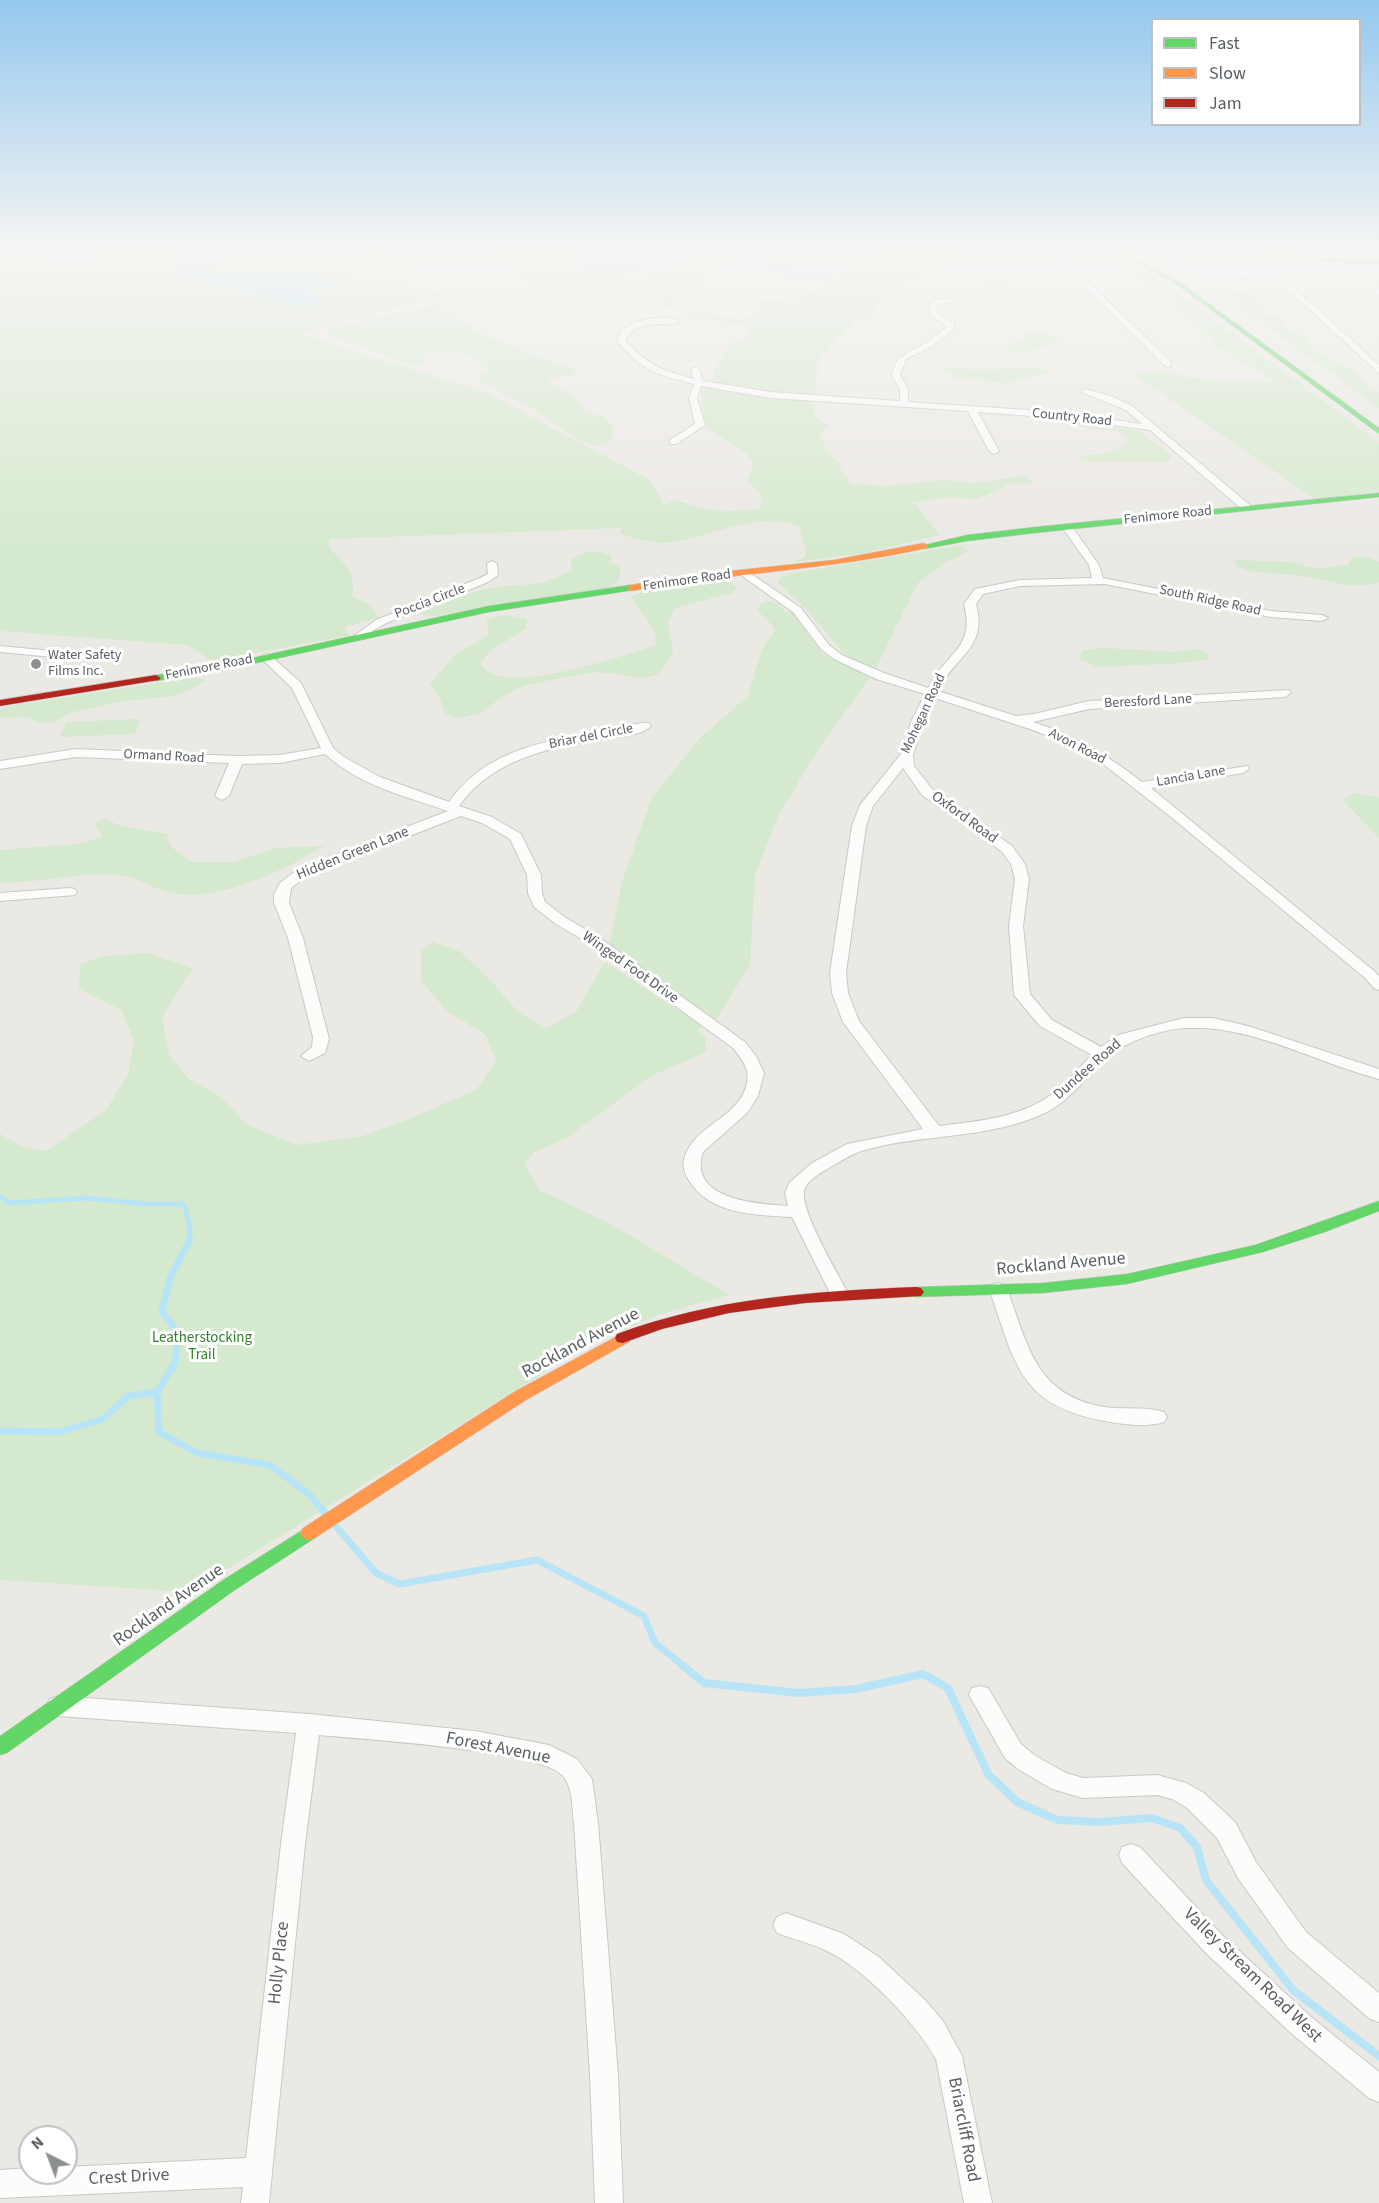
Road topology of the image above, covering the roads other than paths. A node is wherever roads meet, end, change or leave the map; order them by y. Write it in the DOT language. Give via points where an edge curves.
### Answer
graph roads {
  1 [pos="632,352"];
  2 [pos="912,352"];
  3 [pos="1156,352"];
  4 [pos="1271,352"];
  5 [pos="1289,352"];
  6 [pos="1359,352"];
  7 [pos="1168,364"];
  8 [pos="695,369"];
  9 [pos="1379,370"];
  10 [pos="699,383"];
  11 [pos="1085,392"];
  12 [pos="904,403"];
  13 [pos="972,410"];
  14 [pos="1379,417"];
  15 [pos="1153,428"];
  16 [pos="1379,432"];
  17 [pos="673,442"];
  18 [pos="994,451"];
  19 [pos="1379,495"];
  20 [pos="1247,508"];
  21 [pos="1067,527"];
  22 [pos="492,564"];
  23 [pos="743,573"];
  24 [pos="1098,581"];
  25 [pos="1322,618"];
  26 [pos="360,636"];
  27 [pos="0,649"];
  28 [pos="74,656"];
  29 [pos="266,657"];
  30 [pos="1285,693"];
  31 [pos="932,694"];
  32 [pos="0,703"];
  33 [pos="1013,720"];
  34 [pos="645,726"];
  35 [pos="328,750"];
  36 [pos="907,755"];
  37 [pos="237,760"];
  38 [pos="0,765"];
  39 [pos="1243,769"];
  40 [pos="1139,786"];
  41 [pos="222,796"];
  42 [pos="457,809"];
  43 [pos="70,892"];
  44 [pos="0,897"];
  45 [pos="1379,985"];
  46 [pos="1102,1054"];
  47 [pos="309,1056"];
  48 [pos="1379,1074"];
  49 [pos="935,1133"];
  50 [pos="798,1212"];
  51 [pos="1376,1212"];
  52 [pos="998,1289"];
  53 [pos="840,1295"];
  54 [pos="1157,1417"];
  55 [pos="980,1695"];
  56 [pos="58,1706"];
  57 [pos="309,1724"];
  58 [pos="0,1746"];
  59 [pos="1131,1855"];
  60 [pos="786,1925"];
  61 [pos="1379,2010"];
  62 [pos="1379,2089"];
  63 [pos="257,2172"];
  64 [pos="0,2184"];
  65 [pos="255,2203"];
  66 [pos="609,2203"];
  67 [pos="978,2203"];
  1 -- 10 [label="street, Country Road" via="658,372"];
  2 -- 12 [label="street" via="903,357 896,375 904,389"];
  3 -- 7 [label="street"];
  4 -- 16 [label="main road"];
  5 -- 14 [label="main road"];
  6 -- 9 [label="street"];
  8 -- 10 [label="street"];
  10 -- 12 [label="street, Country Road" via="771,395"];
  10 -- 17 [label="street" via="692,401 700,425"];
  11 -- 15 [label="street" via="1120,403"];
  12 -- 13 [label="street, Country Road"];
  13 -- 15 [label="street, Country Road" via="1059,415"];
  13 -- 18 [label="street"];
  15 -- 20 [label="street"];
  19 -- 20 [label="main road, Fenimore Road"];
  20 -- 21 [label="main road, Fenimore Road"];
  21 -- 23 [label="main road, Fenimore Road" via="967,538 834,563"];
  21 -- 24 [label="street" via="1094,565"];
  22 -- 26 [label="street, Poccia Circle" via="493,575 484,580 380,622"];
  23 -- 26 [label="main road, Fenimore Road" via="489,609"];
  23 -- 31 [label="street, Avon Road" via="797,610 825,647 838,657"];
  24 -- 25 [label="street, South Ridge Road" via="1271,614"];
  24 -- 31 [label="street, Mohegan Road" via="1020,583 979,591 970,604 972,637 941,673"];
  26 -- 29 [label="main road, Fenimore Road"];
  27 -- 28 [label="street"];
  29 -- 32 [label="main road, Fenimore Road"];
  29 -- 35 [label="street, Winged Foot Drive" via="297,686"];
  30 -- 33 [label="street, Beresford Lane" via="1089,705"];
  31 -- 33 [label="street, Avon Road"];
  31 -- 36 [label="street, Mohegan Road" via="917,722"];
  33 -- 40 [label="street, Avon Road" via="1088,750"];
  34 -- 42 [label="street, Briar del Circle" via="541,747 502,763 471,781 459,794"];
  35 -- 37 [label="street, Ormand Road" via="280,759"];
  35 -- 42 [label="street, Winged Foot Drive" via="375,780"];
  36 -- 46 [label="street, Oxford Road" via="908,766 927,792 1007,849 1018,864 1022,879 1016,926 1022,995 1046,1023"];
  36 -- 49 [label="street, Mohegan Road" via="867,805 859,826 838,973 840,993 851,1023"];
  37 -- 38 [label="street, Ormand Road" via="76,753"];
  37 -- 41 [label="street"];
  39 -- 40 [label="street, Lancia Lane"];
  40 -- 45 [label="street, Avon Road"];
  42 -- 47 [label="street, Hidden Green Lane" via="303,872 290,880 283,891 281,899 321,1035 319,1050"];
  42 -- 50 [label="street, Winged Foot Drive" via="516,837 534,875 539,904 739,1045 757,1075 752,1094 738,1113 714,1130 692,1156 691,1170 711,1196 724,1203"];
  43 -- 44 [label="street"];
  46 -- 48 [label="street, Dundee Road" via="1124,1038 1163,1026 1213,1023"];
  46 -- 49 [label="street, Dundee Road" via="1061,1095 1041,1108 999,1123"];
  49 -- 50 [label="street, Dundee Road" via="853,1148 818,1167 798,1183 794,1193"];
  50 -- 53 [label="street"];
  51 -- 52 [label="main road, Rockland Avenue" via="1258,1248 1127,1279"];
  52 -- 53 [label="main road, Rockland Avenue"];
  52 -- 54 [label="street" via="1032,1376 1057,1398 1097,1414"];
  53 -- 56 [label="main road, Rockland Avenue" via="745,1305 672,1321 629,1336 520,1396 229,1585"];
  55 -- 61 [label="street" via="1013,1751 1060,1782 1083,1788 1157,1785 1178,1790 1195,1800 1226,1830 1247,1870 1297,1940"];
  56 -- 57 [label="street, Forest Avenue"];
  56 -- 58 [label="main road, Rockland Avenue"];
  57 -- 63 [label="street, Holly Place"];
  57 -- 66 [label="street, Forest Avenue" via="474,1741 549,1755 569,1766 580,1779 604,2075"];
  59 -- 62 [label="street, Valley Stream Road West" via="1215,1945 1301,2025"];
  60 -- 67 [label="street, Briarcliff Road" via="835,1942 870,1965 934,2030 949,2056"];
  63 -- 64 [label="street, Crest Drive"];
  63 -- 65 [label="street, Holly Place"];
}
